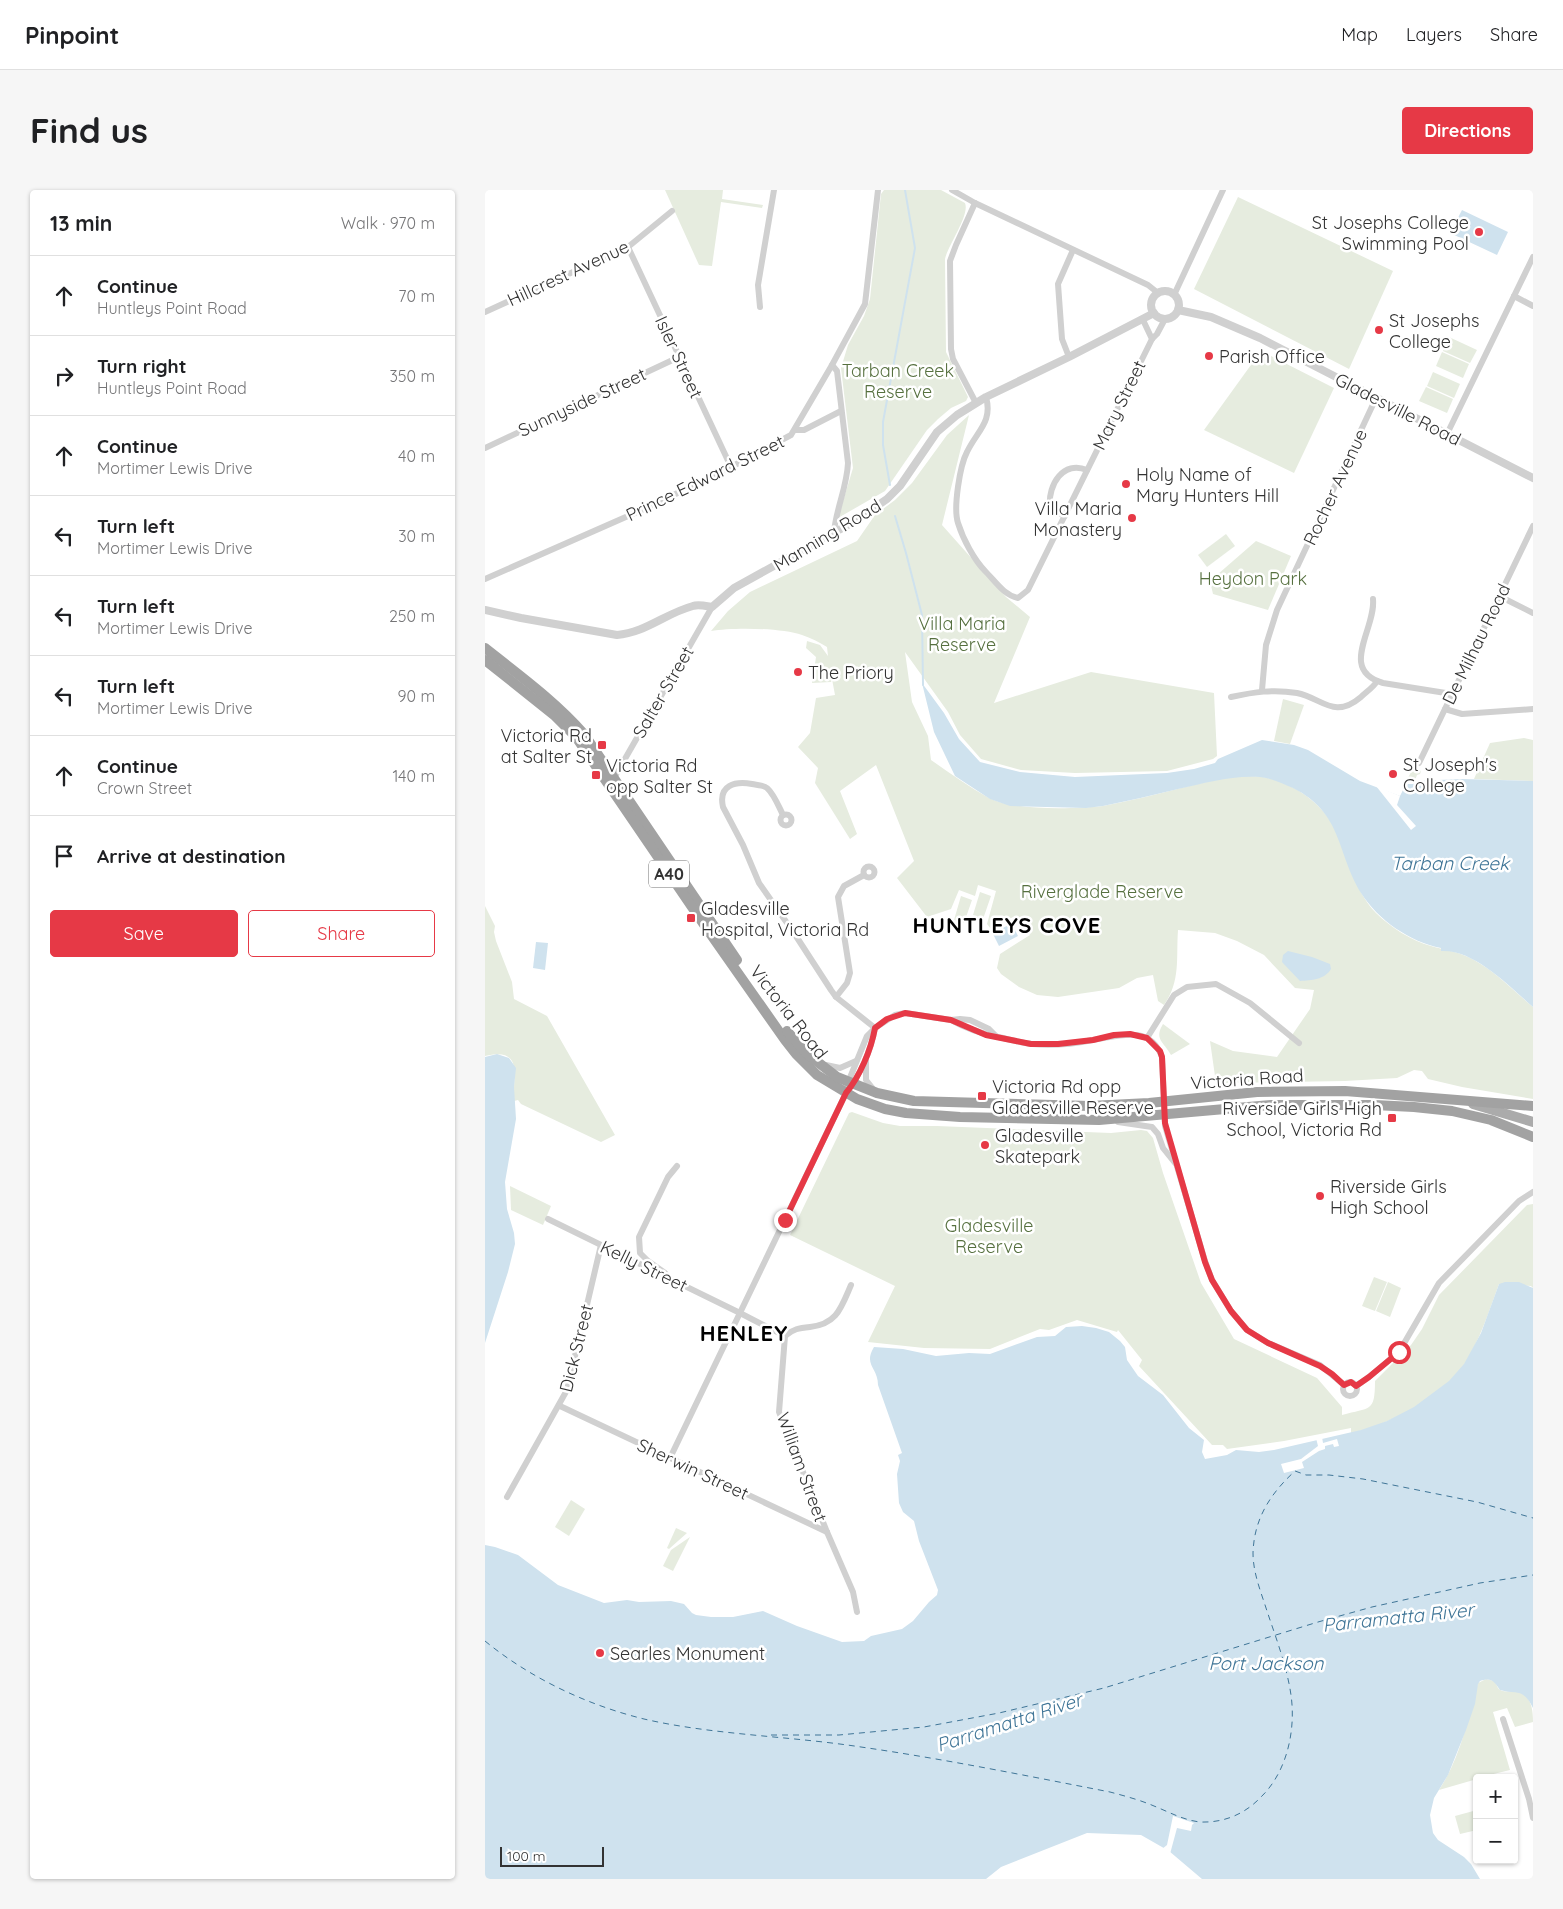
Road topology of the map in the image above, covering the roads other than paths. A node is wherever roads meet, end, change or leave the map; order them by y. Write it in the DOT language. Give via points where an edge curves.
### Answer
graph roads {
  1 [pos="774,190"];
  2 [pos="878,190"];
  3 [pos="953,190"];
  4 [pos="1223,190"];
  5 [pos="975,203"];
  6 [pos="672,210"];
  7 [pos="628,247"];
  8 [pos="1073,250"];
  9 [pos="1533,257"];
  10 [pos="1158,293"];
  11 [pos="1174,294"];
  12 [pos="1514,296"];
  13 [pos="760,306"];
  14 [pos="1533,306"];
  15 [pos="1178,310"];
  16 [pos="485,312"];
  17 [pos="1154,314"];
  18 [pos="1165,319"];
  19 [pos="1143,320"];
  20 [pos="1152,339"];
  21 [pos="679,357"];
  22 [pos="1069,357"];
  23 [pos="832,365"];
  24 [pos="986,397"];
  25 [pos="1376,398"];
  26 [pos="976,402"];
  27 [pos="841,411"];
  28 [pos="795,430"];
  29 [pos="1447,434"];
  30 [pos="485,448"];
  31 [pos="731,467"];
  32 [pos="1087,470"];
  33 [pos="1533,478"];
  34 [pos="1065,516"];
  35 [pos="1533,526"];
  36 [pos="834,532"];
  37 [pos="485,579"];
  38 [pos="1499,596"];
  39 [pos="1373,599"];
  40 [pos="712,607"];
  41 [pos="485,610"];
  42 [pos="1533,613"];
  43 [pos="485,648"];
  44 [pos="485,660"];
  45 [pos="1377,682"];
  46 [pos="1263,690"];
  47 [pos="1452,694"];
  48 [pos="1231,697"];
  49 [pos="1533,709"];
  50 [pos="1445,710"];
  51 [pos="1419,763"];
  52 [pos="614,778"];
  53 [pos="783,815"];
  54 [pos="864,875"];
  55 [pos="836,997"];
  56 [pos="875,1028"];
  57 [pos="1147,1038"];
  58 [pos="1299,1043"];
  59 [pos="866,1056"];
  60 [pos="857,1060"];
  61 [pos="815,1061"];
  62 [pos="851,1083"];
  63 [pos="846,1093"];
  64 [pos="891,1097"];
  65 [pos="1431,1097"];
  66 [pos="1163,1101"];
  67 [pos="1533,1106"];
  68 [pos="1164,1114"];
  69 [pos="1099,1120"];
  70 [pos="1533,1122"];
  71 [pos="1533,1136"];
  72 [pos="677,1166"];
  73 [pos="1178,1166"];
  74 [pos="1533,1192"];
  75 [pos="548,1219"];
  76 [pos="601,1245"];
  77 [pos="676,1282"];
  78 [pos="851,1285"];
  79 [pos="741,1313"];
  80 [pos="785,1336"];
  81 [pos="1344,1385"];
  82 [pos="1356,1386"];
  83 [pos="559,1406"];
  84 [pos="670,1458"];
  85 [pos="507,1497"];
  86 [pos="827,1532"];
  87 [pos="857,1612"];
  88 [pos="1503,1719"];
  89 [pos="1533,1818"];
  1 -- 13 [label="street" via="758,285"];
  2 -- 23 [label="street, Prince Edward Street" via="865,304"];
  3 -- 5 [label="street"];
  4 -- 11 [label="street"];
  5 -- 8 [label="street"];
  5 -- 26 [label="street" via="950,261 951,349"];
  6 -- 7 [label="street, Hillcrest Avenue"];
  7 -- 16 [label="street, Hillcrest Avenue"];
  7 -- 21 [label="street, Isler Street"];
  8 -- 10 [label="street" via="1148,285"];
  8 -- 22 [label="street" via="1058,284 1062,339"];
  9 -- 12 [label="street"];
  10 -- 11 [label="street"];
  10 -- 17 [label="street" via="1151,302"];
  11 -- 15 [label="street" via="1179,302"];
  12 -- 14 [label="street"];
  12 -- 29 [label="street"];
  15 -- 18 [label="street"];
  15 -- 25 [label="street, Gladesville Road" via="1232,325"];
  17 -- 18 [label="street"];
  17 -- 19 [label="street, Manning Road"];
  18 -- 20 [label="street, Mary Street"];
  19 -- 20 [label="street, Mary Street"];
  19 -- 22 [label="street, Manning Road"];
  20 -- 32 [label="street, Mary Street"];
  21 -- 30 [label="street, Sunnyside Street"];
  21 -- 31 [label="street, Isler Street"];
  22 -- 24 [label="street, Manning Road"];
  23 -- 27 [label="street" via="837,371"];
  23 -- 28 [label="street, Prince Edward Street"];
  24 -- 26 [label="street, Manning Road"];
  24 -- 34 [label="street, Mary Street" via="987,418 961,464 957,521 981,567 1004,591 1018,598 1028,590"];
  25 -- 29 [label="street, Gladesville Road"];
  25 -- 46 [label="street, Rocher Avenue" via="1277,610 1266,645"];
  26 -- 36 [label="street, Manning Road" via="937,432 900,486 887,499"];
  27 -- 28 [label="street" via="804,430"];
  27 -- 36 [label="street" via="848,469"];
  28 -- 31 [label="street, Prince Edward Street" via="787,439"];
  29 -- 33 [label="street, Gladesville Road"];
  31 -- 37 [label="street, Prince Edward Street"];
  32 -- 34 [label="street, Mary Street"];
  32 -- 34 [label="street, Mary Street" via="1067,469 1055,484 1050,506"];
  35 -- 38 [label="street, De Milhau Road"];
  36 -- 40 [label="street, Manning Road" via="735,588"];
  38 -- 42 [label="street"];
  38 -- 47 [label="street, De Milhau Road"];
  39 -- 45 [label="street" via="1374,609 1360,661 1363,670"];
  40 -- 41 [label="street" via="694,605 639,630 617,635"];
  40 -- 52 [label="street, Salter Street"];
  43 -- 52 [label="highway, Victoria Road / A40" via="571,720"];
  44 -- 63 [label="highway, Victoria Road / A40" via="554,715 576,737 789,1045 817,1075"];
  45 -- 46 [label="street" via="1352,704 1339,707 1327,706 1298,693"];
  45 -- 47 [label="street"];
  46 -- 48 [label="street"];
  47 -- 50 [label="street, De Milhau Road"];
  49 -- 50 [label="street" via="1463,714"];
  50 -- 51 [label="street, De Milhau Road"];
  52 -- 61 [label="highway, Victoria Road / A40" via="783,1025"];
  53 -- 55 [label="street" via="766,787 738,782 723,793 723,807 759,883"];
  54 -- 55 [label="street" via="844,886 838,897 850,973"];
  55 -- 56 [label="street"];
  56 -- 57 [label="street" via="887,1019 905,1013 951,1020 986,1035 1031,1044 1071,1043 1125,1034"];
  56 -- 59 [label="street"];
  56 -- 60 [label="street" via="867,1036"];
  57 -- 58 [label="street" via="1174,995 1187,987 1216,984 1250,1002"];
  57 -- 66 [label="street" via="1162,1057"];
  59 -- 62 [label="street"];
  59 -- 64 [label="street" via="868,1084"];
  60 -- 61 [label="street" via="840,1068"];
  60 -- 62 [label="street"];
  61 -- 62 [label="highway, Victoria Road / A40"];
  62 -- 63 [label="street"];
  62 -- 64 [label="highway, Victoria Road / A40"];
  63 -- 69 [label="highway, Victoria Road / A40" via="885,1109 914,1114"];
  63 -- 79 [label="street"];
  64 -- 66 [label="highway, Victoria Road / A40" via="913,1101 1090,1106"];
  65 -- 66 [label="highway, Victoria Road / A40" via="1316,1091"];
  65 -- 67 [label="highway, Victoria Road / A40"];
  65 -- 70 [label="main road" via="1466,1102"];
  66 -- 68 [label="street"];
  68 -- 69 [label="highway, Victoria Road / A40"];
  68 -- 71 [label="highway, Victoria Road / A40" via="1271,1105 1414,1107 1491,1120"];
  68 -- 73 [label="street"];
  69 -- 73 [label="street" via="1152,1127"];
  72 -- 77 [label="street" via="639,1237 638,1246 648,1261"];
  73 -- 81 [label="street" via="1208,1271 1239,1321 1257,1337 1320,1366"];
  74 -- 82 [label="street" via="1519,1201 1443,1278 1399,1352"];
  75 -- 76 [label="street, Kelly Street"];
  76 -- 77 [label="street, Kelly Street"];
  76 -- 83 [label="street, Dick Street" via="567,1390"];
  77 -- 79 [label="street, Kelly Street"];
  78 -- 80 [label="street" via="829,1322 797,1328"];
  79 -- 80 [label="street"];
  79 -- 84 [label="street"];
  80 -- 86 [label="street, William Street" via="779,1412"];
  81 -- 82 [label="street" via="1351,1382"];
  81 -- 82 [label="street" via="1343,1392 1349,1396 1356,1393"];
  83 -- 84 [label="street, Sherwin Street"];
  83 -- 85 [label="street, Dick Street"];
  84 -- 86 [label="street, Sherwin Street"];
  86 -- 87 [label="street, William Street" via="853,1592"];
  88 -- 89 [label="street"];
}
